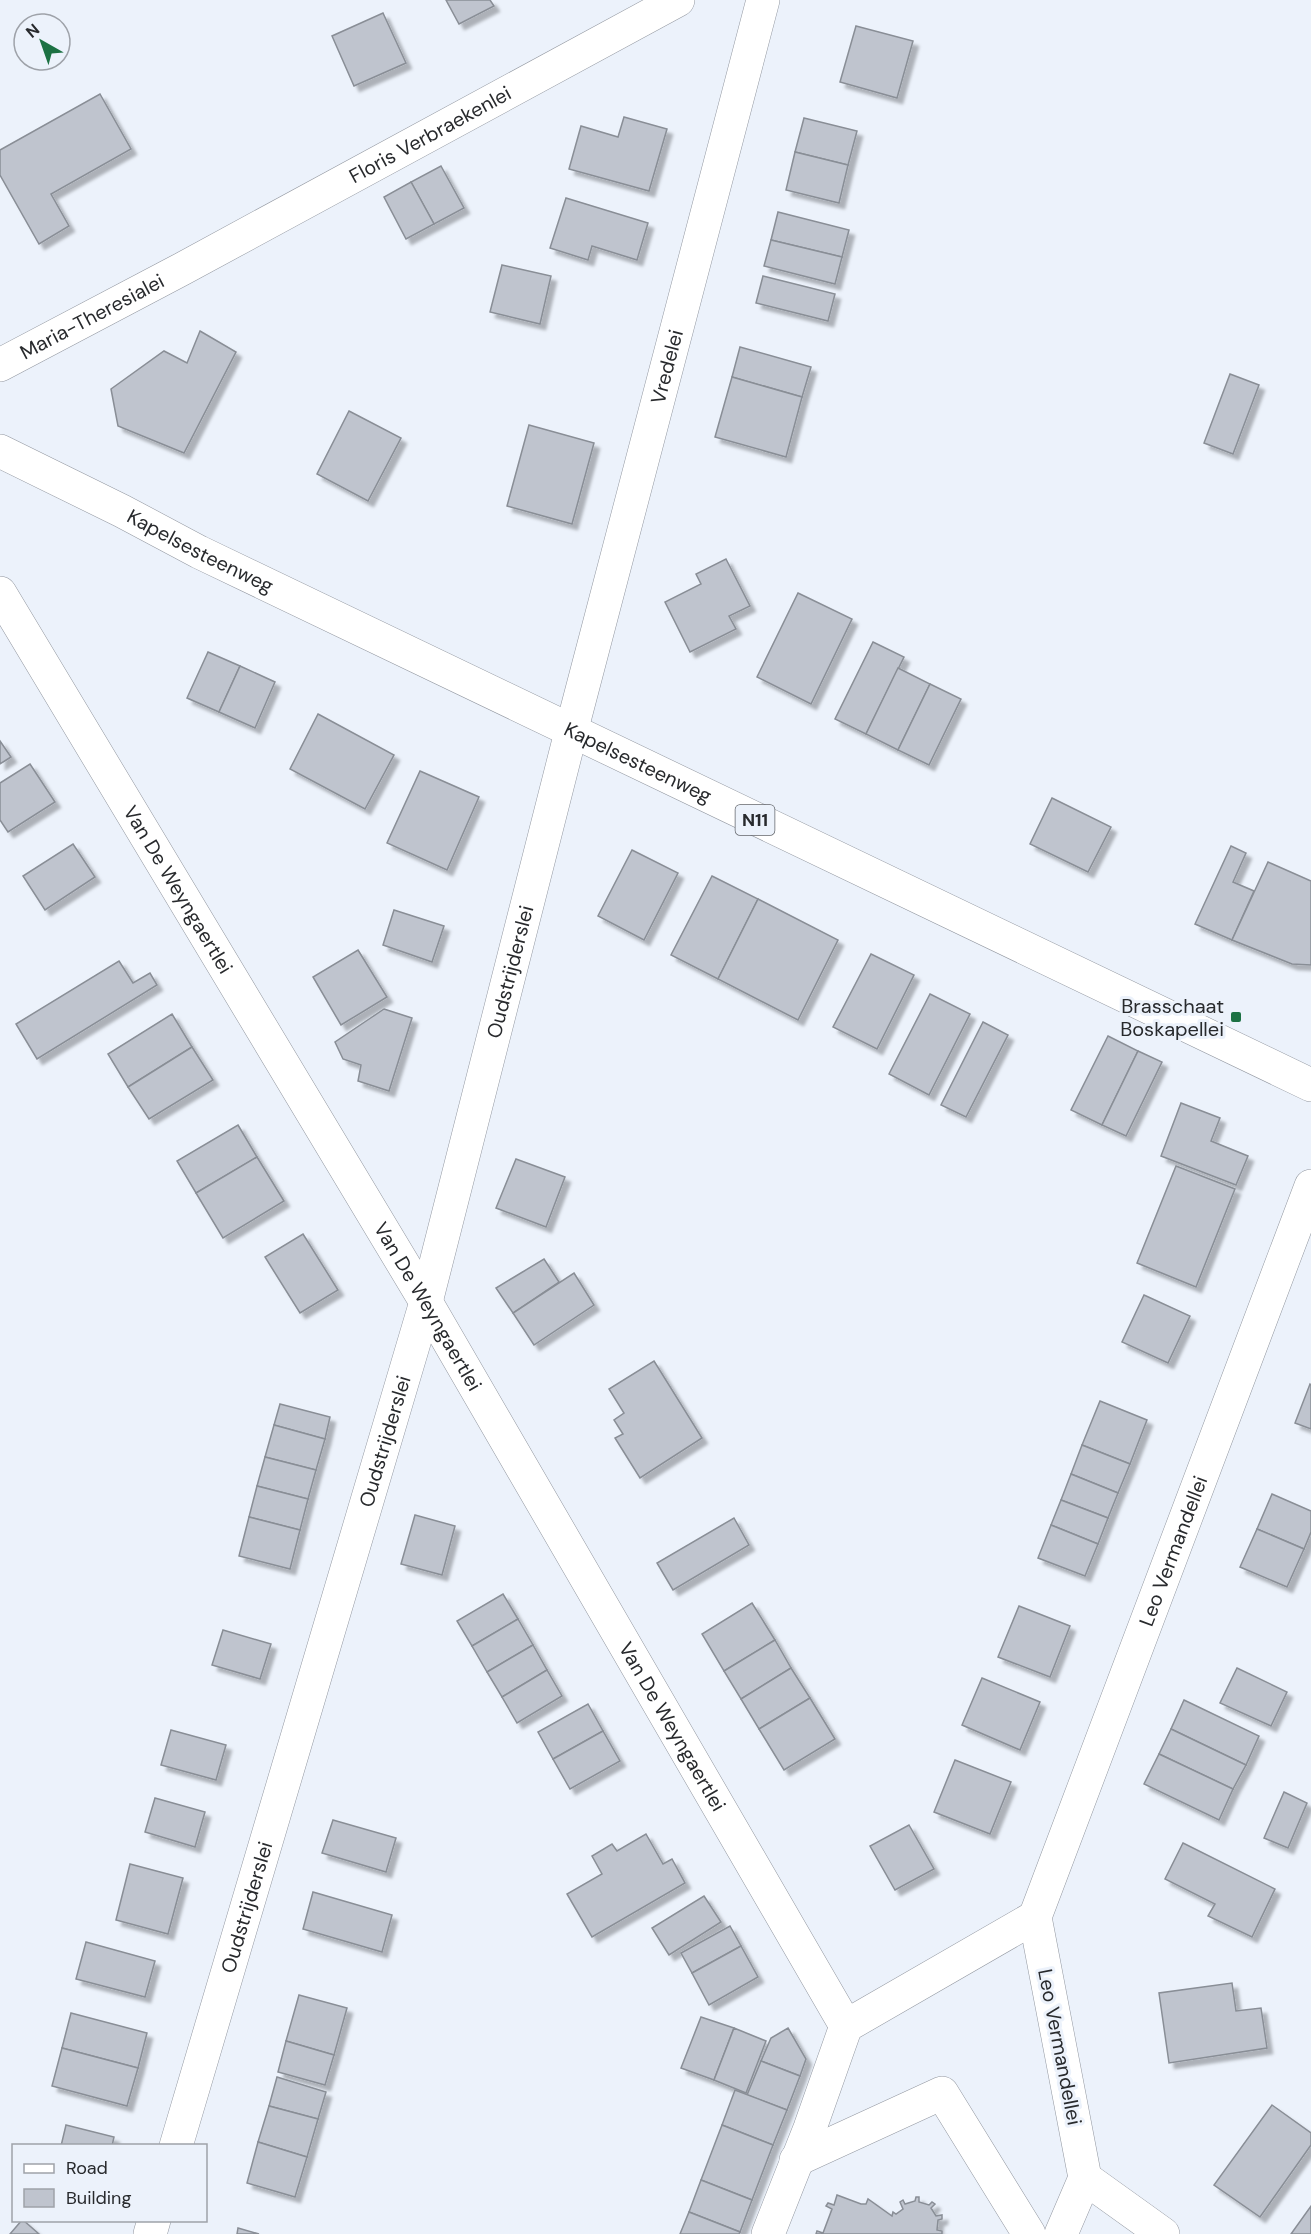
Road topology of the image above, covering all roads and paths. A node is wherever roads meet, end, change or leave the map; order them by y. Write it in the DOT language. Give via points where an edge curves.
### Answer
graph roads {
  1 [pos="678,0"];
  2 [pos="763,0"];
  3 [pos="182,269"];
  4 [pos="0,365"];
  5 [pos="0,451"];
  6 [pos="0,593"];
  7 [pos="571,732"];
  8 [pos="1311,1085"];
  9 [pos="1311,1186"];
  10 [pos="426,1302"];
  11 [pos="1035,1917"];
  12 [pos="846,2026"];
  13 [pos="176,2144"];
  14 [pos="796,2160"];
  15 [pos="1085,2178"];
  16 [pos="768,2234"];
  17 [pos="1029,2234"];
  18 [pos="1061,2234"];
  19 [pos="1163,2234"];
  1 -- 3 [label="street, Floris Verbraekenlei"];
  2 -- 7 [label="street, Vredelei"];
  3 -- 4 [label="street, Maria-Theresialei"];
  5 -- 7 [label="street, Kapelsesteenweg / N11"];
  6 -- 10 [label="street, Van De Weyngaertlei"];
  7 -- 8 [label="street, Kapelsesteenweg / N11"];
  7 -- 10 [label="street, Oudstrijderslei"];
  9 -- 11 [label="street, Leo Vermandellei"];
  10 -- 12 [label="street, Van De Weyngaertlei"];
  10 -- 13 [label="street, Oudstrijderslei"];
  11 -- 12 [label="street"];
  11 -- 15 [label="street, Leo Vermandellei"];
  12 -- 14 [label="street"];
  14 -- 16 [label="street"];
  14 -- 17 [label="street" via="942,2093"];
  15 -- 18 [label="street"];
  15 -- 19 [label="street"];
}
